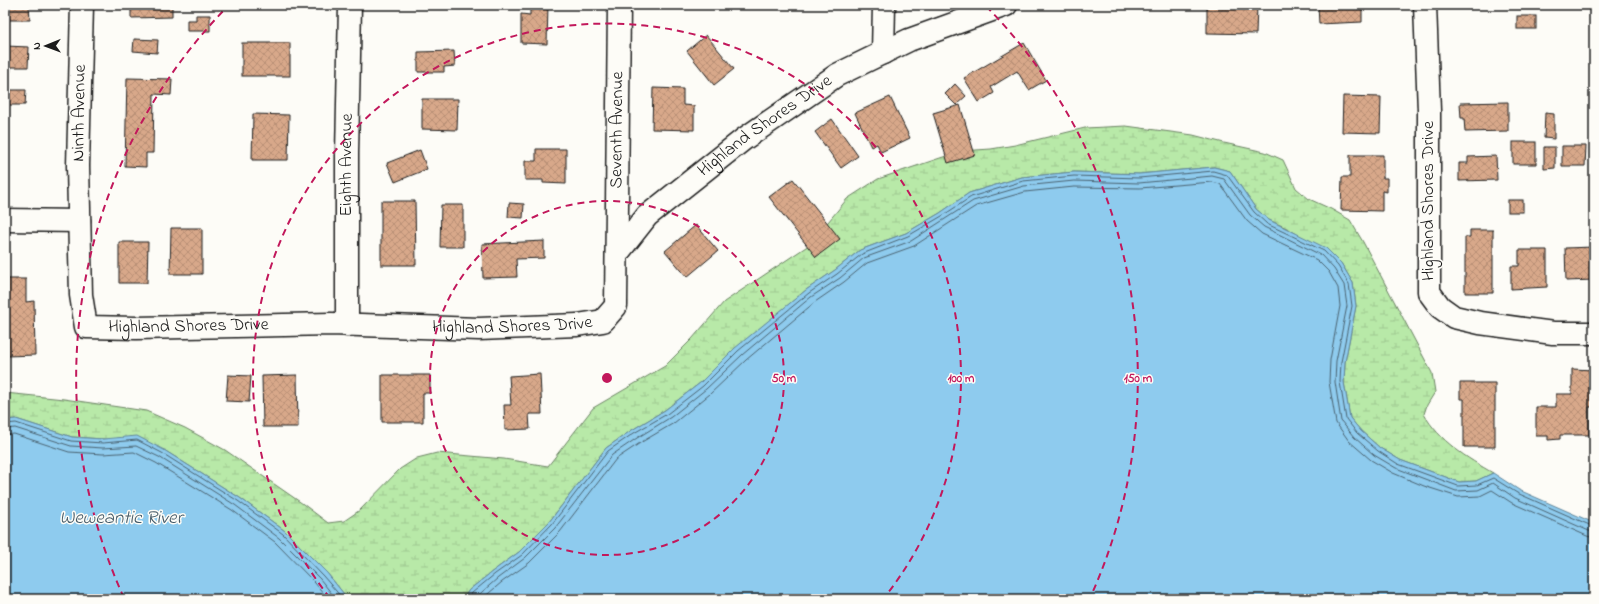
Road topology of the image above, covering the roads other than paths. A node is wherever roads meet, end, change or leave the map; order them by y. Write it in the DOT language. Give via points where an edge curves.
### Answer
graph roads {
  1 [pos="82,5"];
  2 [pos="350,5"];
  3 [pos="619,5"];
  4 [pos="884,5"];
  5 [pos="1006,5"];
  6 [pos="1425,5"];
  7 [pos="883,53"];
  8 [pos="5,220"];
  9 [pos="79,221"];
  10 [pos="617,254"];
  11 [pos="347,325"];
  12 [pos="1594,333"];
  1 -- 9 [label="street, Ninth Avenue"];
  2 -- 11 [label="street, Eighth Avenue"];
  3 -- 10 [label="street, Seventh Avenue"];
  4 -- 7 [label="street"];
  5 -- 7 [label="street, Highland Shores Drive" via="909,40"];
  6 -- 12 [label="street, Highland Shores Drive" via="1429,111 1429,292 1440,307 1454,317 1553,333"];
  7 -- 10 [label="street, Highland Shores Drive" via="837,75 744,139 648,216"];
  8 -- 9 [label="street"];
  9 -- 11 [label="street, Highland Shores Drive" via="81,295 86,327"];
  10 -- 11 [label="street, Highland Shores Drive" via="616,306 602,321 577,325 479,329"];
}
